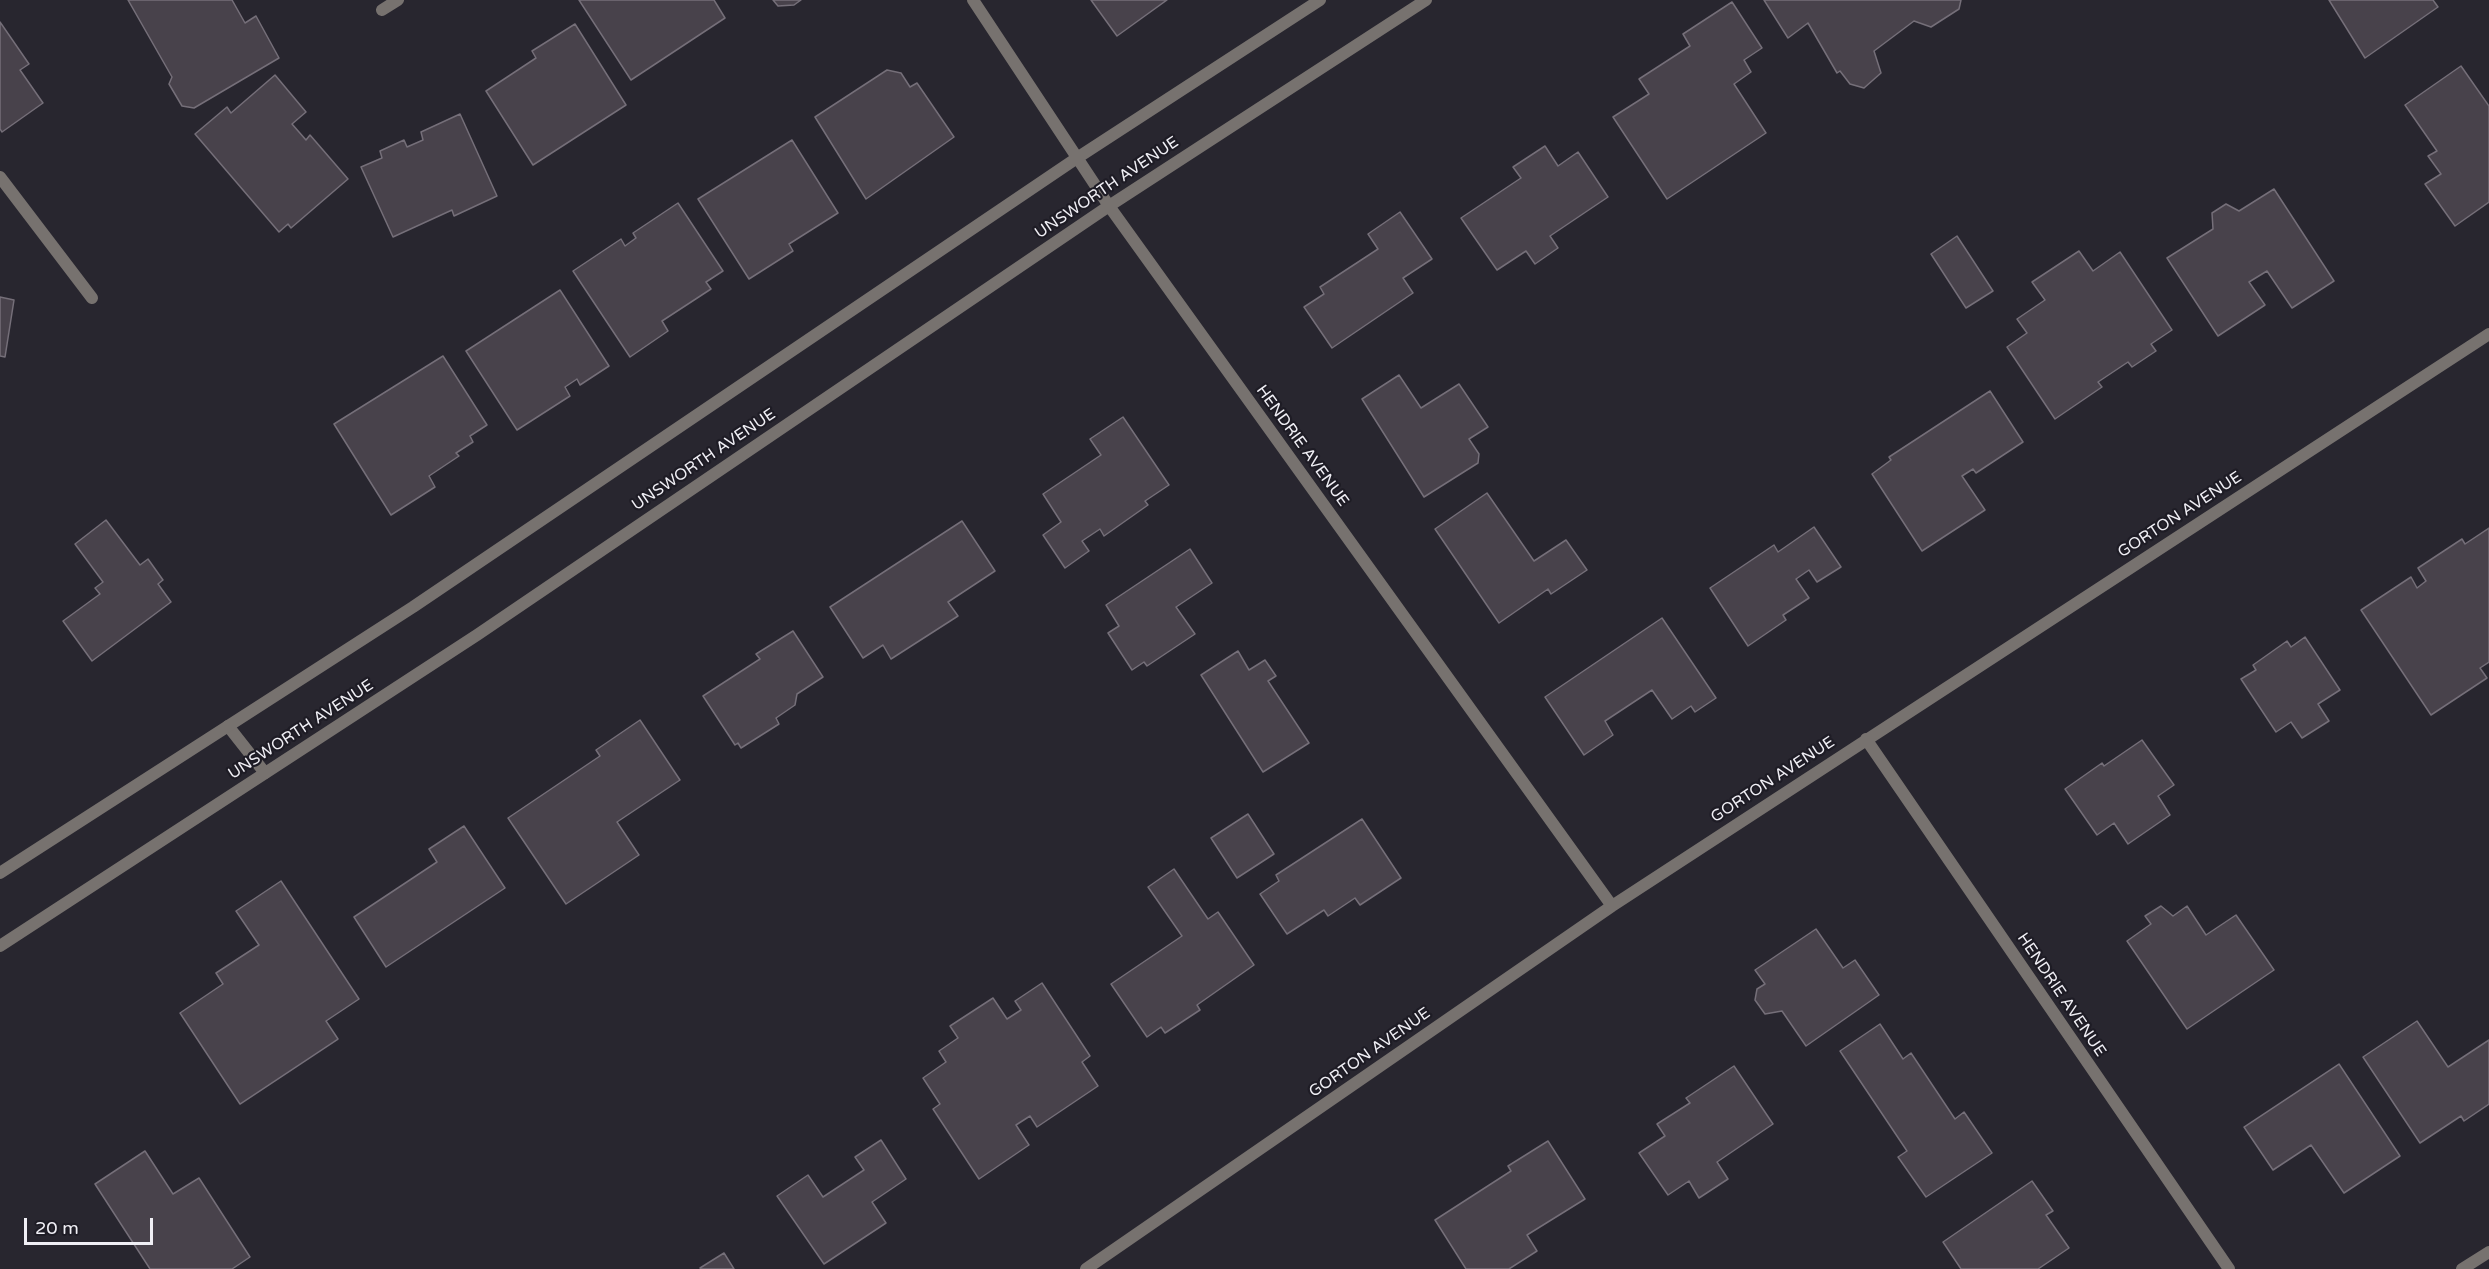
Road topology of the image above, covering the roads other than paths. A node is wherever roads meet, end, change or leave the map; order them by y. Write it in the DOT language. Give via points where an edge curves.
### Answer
graph roads {
  1 [pos="398,0"];
  2 [pos="973,0"];
  3 [pos="1320,0"];
  4 [pos="1426,0"];
  5 [pos="382,10"];
  6 [pos="1077,158"];
  7 [pos="0,177"];
  8 [pos="1109,206"];
  9 [pos="92,298"];
  10 [pos="2489,334"];
  11 [pos="228,726"];
  12 [pos="1866,739"];
  13 [pos="265,773"];
  14 [pos="0,873"];
  15 [pos="1612,906"];
  16 [pos="0,946"];
  17 [pos="2489,1252"];
  18 [pos="1086,1269"];
  19 [pos="2229,1269"];
  20 [pos="2462,1269"];
  1 -- 5 [label="street"];
  2 -- 6 [label="street, HENDRIE AVENUE"];
  3 -- 6 [label="street"];
  4 -- 8 [label="street, UNSWORTH AVENUE"];
  6 -- 8 [label="street, HENDRIE AVENUE"];
  6 -- 11 [label="street" via="423,600"];
  7 -- 9 [label="street"];
  8 -- 13 [label="street, UNSWORTH AVENUE" via="487,628"];
  8 -- 15 [label="street, HENDRIE AVENUE"];
  10 -- 12 [label="street, GORTON AVENUE"];
  11 -- 13 [label="street"];
  11 -- 14 [label="street"];
  12 -- 15 [label="street, GORTON AVENUE"];
  12 -- 19 [label="street, HENDRIE AVENUE"];
  13 -- 16 [label="street, UNSWORTH AVENUE"];
  15 -- 18 [label="street, GORTON AVENUE"];
  17 -- 20 [label="street"];
}
